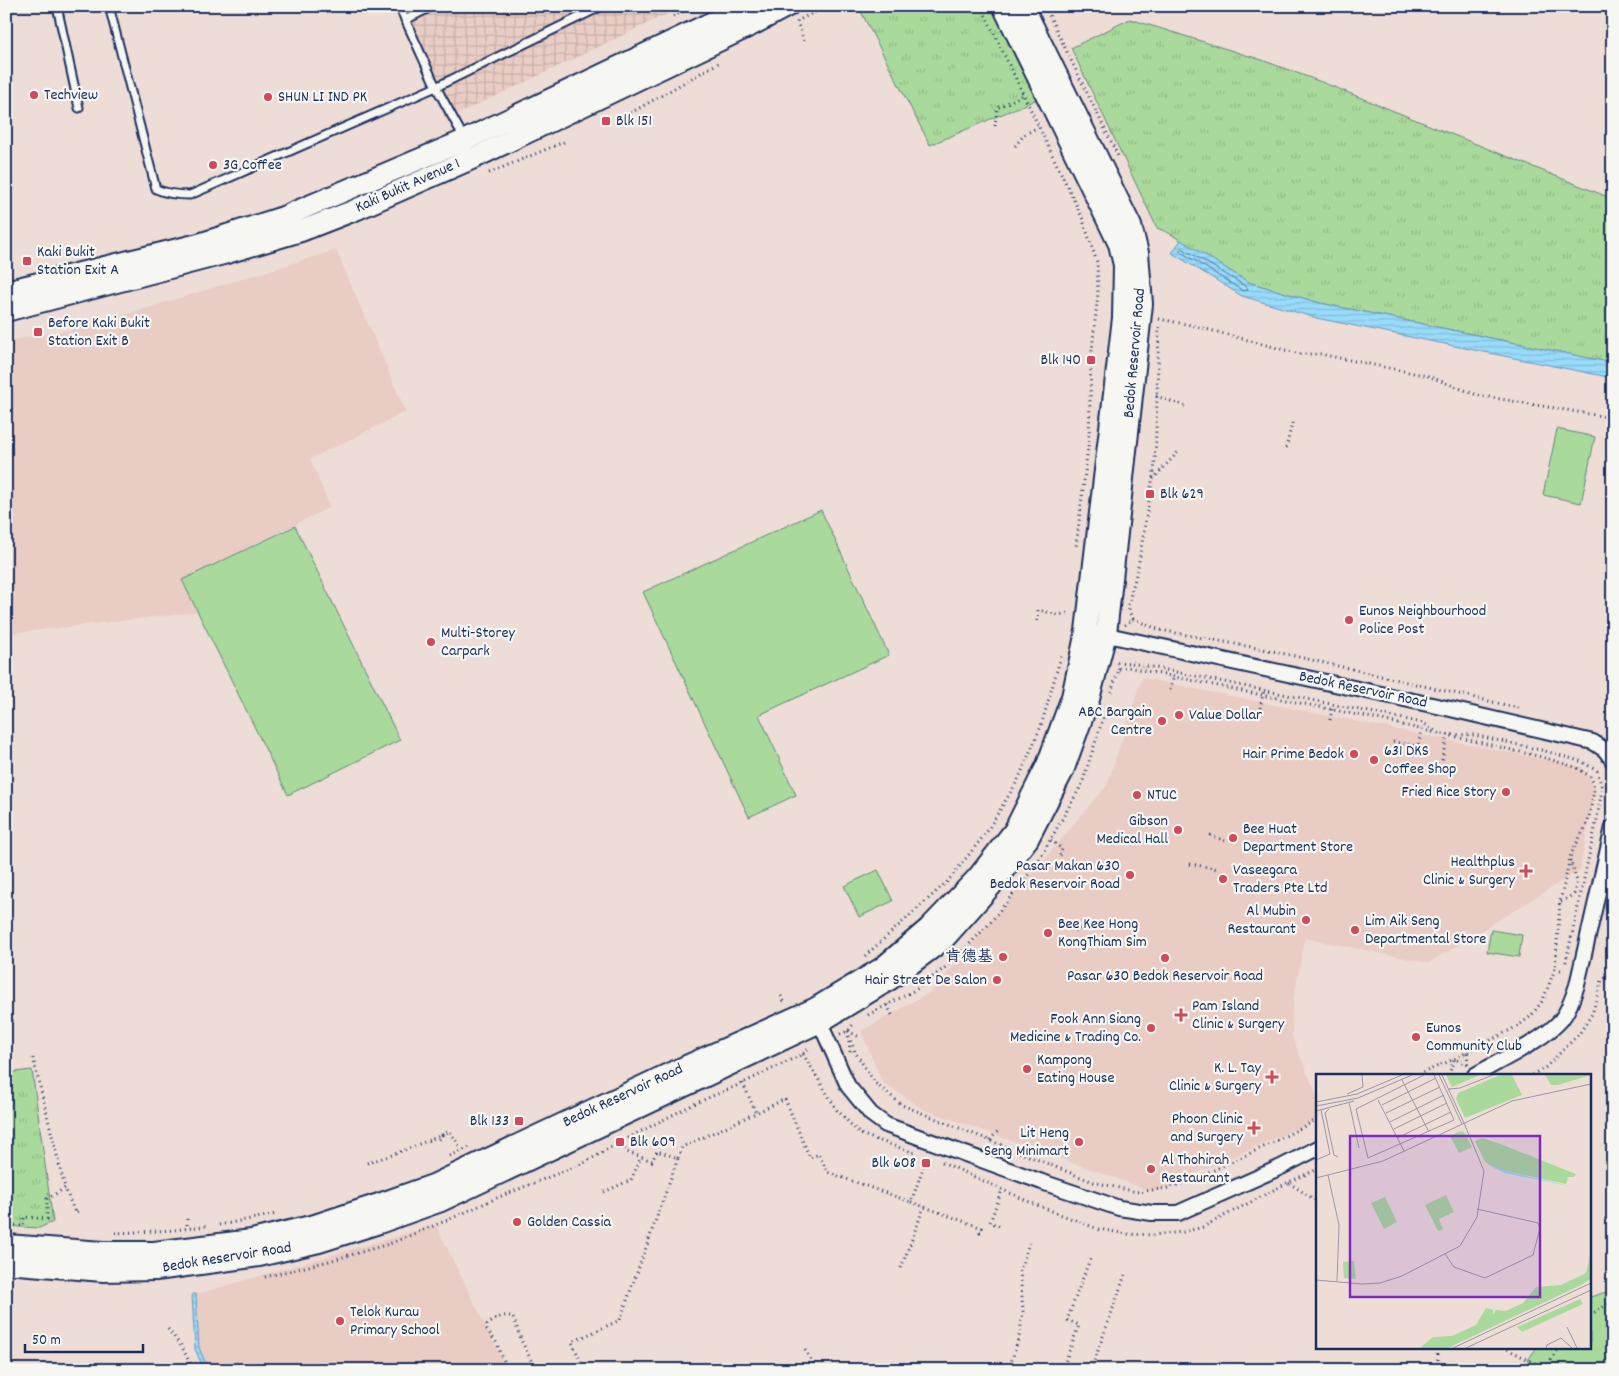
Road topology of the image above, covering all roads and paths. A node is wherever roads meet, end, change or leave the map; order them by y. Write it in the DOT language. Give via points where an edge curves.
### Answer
graph roads {
  1 [pos="57,6"];
  2 [pos="109,6"];
  3 [pos="399,6"];
  4 [pos="433,6"];
  5 [pos="602,6"];
  6 [pos="695,6"];
  7 [pos="746,6"];
  8 [pos="827,6"];
  9 [pos="981,6"];
  10 [pos="1003,6"];
  11 [pos="1023,6"];
  12 [pos="1045,6"];
  13 [pos="674,16"];
  14 [pos="792,18"];
  15 [pos="405,20"];
  16 [pos="804,41"];
  17 [pos="726,58"];
  18 [pos="1073,61"];
  19 [pos="436,87"];
  20 [pos="1022,95"];
  21 [pos="79,108"];
  22 [pos="622,118"];
  23 [pos="995,126"];
  24 [pos="1038,127"];
  25 [pos="464,140"];
  26 [pos="564,142"];
  27 [pos="1015,146"];
  28 [pos="489,173"];
  29 [pos="6,291"];
  30 [pos="6,311"];
  31 [pos="1156,396"];
  32 [pos="1185,406"];
  33 [pos="1613,418"];
  34 [pos="1293,420"];
  35 [pos="1286,448"];
  36 [pos="1180,451"];
  37 [pos="1153,479"];
  38 [pos="1075,556"];
  39 [pos="1070,602"];
  40 [pos="1133,619"];
  41 [pos="1037,621"];
  42 [pos="1124,625"];
  43 [pos="1086,631"];
  44 [pos="1106,634"];
  45 [pos="1067,650"];
  46 [pos="1117,662"];
  47 [pos="1119,669"];
  48 [pos="1176,672"];
  49 [pos="1174,677"];
  50 [pos="1170,690"];
  51 [pos="1264,690"];
  52 [pos="1263,696"];
  53 [pos="1333,704"];
  54 [pos="1260,708"];
  55 [pos="1332,709"];
  56 [pos="1524,710"];
  57 [pos="1330,720"];
  58 [pos="1422,729"];
  59 [pos="1440,734"];
  60 [pos="1447,735"];
  61 [pos="1393,742"];
  62 [pos="1418,746"];
  63 [pos="1416,754"];
  64 [pos="1442,760"];
  65 [pos="1613,761"];
  66 [pos="1613,827"];
  67 [pos="1210,835"];
  68 [pos="1051,840"];
  69 [pos="1225,841"];
  70 [pos="1059,859"];
  71 [pos="1570,860"];
  72 [pos="1190,864"];
  73 [pos="1219,869"];
  74 [pos="1576,887"];
  75 [pos="1581,888"];
  76 [pos="1560,902"];
  77 [pos="1085,926"];
  78 [pos="1075,932"];
  79 [pos="861,959"];
  80 [pos="1555,969"];
  81 [pos="1564,971"];
  82 [pos="1613,973"];
  83 [pos="1563,977"];
  84 [pos="781,996"];
  85 [pos="785,1003"];
  86 [pos="887,1005"];
  87 [pos="817,1015"];
  88 [pos="893,1017"];
  89 [pos="848,1031"];
  90 [pos="862,1038"];
  91 [pos="806,1050"];
  92 [pos="1467,1053"];
  93 [pos="32,1058"];
  94 [pos="1454,1059"];
  95 [pos="851,1060"];
  96 [pos="1475,1060"];
  97 [pos="1471,1069"];
  98 [pos="1420,1074"];
  99 [pos="1449,1074"];
  100 [pos="1534,1074"];
  101 [pos="743,1083"];
  102 [pos="756,1113"];
  103 [pos="1316,1120"];
  104 [pos="998,1131"];
  105 [pos="442,1135"];
  106 [pos="990,1140"];
  107 [pos="438,1142"];
  108 [pos="620,1142"];
  109 [pos="932,1142"];
  110 [pos="1316,1149"];
  111 [pos="641,1156"];
  112 [pos="446,1158"];
  113 [pos="678,1158"];
  114 [pos="367,1163"];
  115 [pos="1289,1182"];
  116 [pos="65,1188"];
  117 [pos="1002,1190"];
  118 [pos="604,1192"];
  119 [pos="437,1193"];
  120 [pos="1316,1201"];
  121 [pos="911,1202"];
  122 [pos="924,1207"];
  123 [pos="79,1210"];
  124 [pos="285,1213"];
  125 [pos="187,1219"];
  126 [pos="999,1226"];
  127 [pos="187,1228"];
  128 [pos="983,1232"];
  129 [pos="106,1233"];
  130 [pos="9,1236"];
  131 [pos="1029,1243"];
  132 [pos="1090,1259"];
  133 [pos="6,1263"];
  134 [pos="901,1268"];
  135 [pos="1126,1272"];
  136 [pos="265,1276"];
  137 [pos="1613,1301"];
  138 [pos="6,1312"];
  139 [pos="1592,1314"];
  140 [pos="6,1319"];
  141 [pos="168,1328"];
  142 [pos="1438,1348"];
  143 [pos="1505,1348"];
  144 [pos="1558,1348"];
  145 [pos="805,1350"];
  146 [pos="581,1362"];
  147 [pos="1438,1365"];
  148 [pos="1546,1369"];
  149 [pos="193,1370"];
  150 [pos="508,1370"];
  151 [pos="536,1370"];
  152 [pos="817,1370"];
  153 [pos="1009,1370"];
  154 [pos="1062,1370"];
  155 [pos="1091,1370"];
  1 -- 21 [label="lane"];
  2 -- 19 [label="lane" via="153,179 156,189 164,193 190,196"];
  3 -- 15 [label="lane"];
  4 -- 15 [label="lane"];
  5 -- 19 [label="lane"];
  6 -- 13 [label="path"];
  7 -- 25 [label="main road, Kaki Bukit Avenue 1"];
  8 -- 14 [label="path"];
  9 -- 20 [label="path"];
  10 -- 43 [label="main road, Bedok Reservoir Road" via="1118,244 1124,265 1123,318"];
  11 -- 44 [label="main road, Bedok Reservoir Road" via="1131,226 1138,253 1142,304"];
  12 -- 18 [label="path"];
  14 -- 16 [label="path"];
  14 -- 30 [label="main road, Kaki Bukit Avenue 1" via="650,74 476,157 310,228"];
  15 -- 19 [label="lane"];
  17 -- 22 [label="path"];
  19 -- 25 [label="lane"];
  20 -- 23 [label="path" via="997,108"];
  20 -- 24 [label="path"];
  24 -- 27 [label="path" via="1024,135"];
  24 -- 38 [label="path" via="1082,217 1097,262 1089,439"];
  25 -- 29 [label="main road, Kaki Bukit Avenue 1" via="283,216 199,244"];
  26 -- 28 [label="path"];
  31 -- 32 [label="path"];
  31 -- 33 [label="path" via="1159,319 1300,354 1320,354 1428,376 1477,395"];
  31 -- 37 [label="path"];
  34 -- 35 [label="path"];
  36 -- 37 [label="path"];
  37 -- 40 [label="path" via="1128,605"];
  39 -- 41 [label="path" via="1068,613 1059,615 1038,610"];
  40 -- 42 [label="path"];
  40 -- 56 [label="path" via="1160,630 1273,651"];
  43 -- 44 [label="street, Bedok Reservoir Road"];
  43 -- 87 [label="main road, Bedok Reservoir Road" via="1072,697 1047,765 1014,831 978,877 930,928"];
  44 -- 65 [label="street, Bedok Reservoir Road" via="1593,742"];
  44 -- 87 [label="main road, Bedok Reservoir Road" via="1089,699 1063,771 1028,839 992,886 943,940 889,980"];
  45 -- 79 [label="path" via="1059,659 1041,726 1018,780 986,833 948,881"];
  46 -- 48 [label="path"];
  47 -- 49 [label="path" via="1127,667"];
  48 -- 49 [label="path"];
  48 -- 51 [label="path"];
  49 -- 50 [label="path"];
  49 -- 52 [label="path"];
  51 -- 52 [label="path"];
  51 -- 53 [label="path"];
  52 -- 54 [label="path"];
  52 -- 55 [label="path"];
  53 -- 55 [label="path"];
  53 -- 59 [label="path" via="1423,723"];
  55 -- 57 [label="path"];
  55 -- 58 [label="path"];
  58 -- 59 [label="path"];
  58 -- 62 [label="path"];
  59 -- 60 [label="path"];
  59 -- 75 [label="path" via="1474,735 1545,751 1583,762 1597,771 1602,788"];
  60 -- 64 [label="path"];
  60 -- 71 [label="path" via="1542,757 1575,767 1590,776 1594,792 1591,812"];
  61 -- 62 [label="path"];
  62 -- 63 [label="path"];
  66 -- 97 [label="street" via="1578,985 1570,1005 1548,1033"];
  67 -- 69 [label="path"];
  68 -- 70 [label="path" via="1062,849"];
  71 -- 74 [label="path"];
  71 -- 76 [label="path"];
  72 -- 73 [label="path"];
  74 -- 75 [label="path"];
  74 -- 76 [label="path" via="1574,894"];
  75 -- 81 [label="path"];
  76 -- 80 [label="path"];
  77 -- 78 [label="path"];
  80 -- 81 [label="path"];
  80 -- 92 [label="path" via="1543,1000 1531,1016"];
  81 -- 83 [label="path"];
  82 -- 100 [label="path" via="1602,980 1592,1014 1579,1034 1545,1068"];
  84 -- 85 [label="path"];
  86 -- 88 [label="path"];
  87 -- 109 [label="street" via="848,1086 871,1114 886,1125"];
  87 -- 119 [label="main road, Bedok Reservoir Road"];
  89 -- 90 [label="path"];
  89 -- 95 [label="path"];
  89 -- 106 [label="path" via="855,1052 875,1083 902,1105"];
  91 -- 101 [label="path"];
  92 -- 94 [label="path"];
  92 -- 97 [label="path"];
  93 -- 116 [label="path"];
  94 -- 97 [label="path"];
  94 -- 98 [label="path"];
  94 -- 99 [label="path"];
  96 -- 97 [label="path"];
  101 -- 102 [label="path"];
  101 -- 108 [label="path"];
  102 -- 113 [label="path" via="682,1147"];
  102 -- 121 [label="path" via="785,1099 810,1158 819,1154 827,1172"];
  103 -- 106 [label="path" via="1190,1181 1155,1191 1137,1192 1093,1182"];
  104 -- 106 [label="path"];
  105 -- 107 [label="path"];
  105 -- 112 [label="path" via="450,1130 461,1150"];
  105 -- 114 [label="path"];
  108 -- 111 [label="path" via="628,1152"];
  108 -- 136 [label="path" via="584,1163 389,1244"];
  109 -- 110 [label="street" via="1119,1208 1152,1213 1178,1213"];
  109 -- 121 [label="path"];
  111 -- 113 [label="path" via="652,1161 657,1150"];
  111 -- 118 [label="path" via="631,1180"];
  113 -- 146 [label="path" via="620,1320 572,1342"];
  115 -- 120 [label="path"];
  116 -- 123 [label="path" via="75,1213"];
  116 -- 130 [label="path" via="47,1199 47,1219 24,1217 23,1226"];
  117 -- 126 [label="path" via="990,1222"];
  119 -- 130 [label="main road, Bedok Reservoir Road" via="252,1240 154,1252 103,1252"];
  119 -- 133 [label="main road, Bedok Reservoir Road" via="379,1223 259,1256 156,1270 103,1271"];
  121 -- 122 [label="path"];
  122 -- 128 [label="path" via="982,1228 980,1232"];
  122 -- 134 [label="path"];
  124 -- 127 [label="path"];
  125 -- 127 [label="path"];
  127 -- 129 [label="path"];
  131 -- 153 [label="path" via="1019,1276 1023,1311 1020,1333"];
  132 -- 154 [label="path" via="1067,1320 1078,1325"];
  135 -- 155 [label="path"];
  137 -- 139 [label="path"];
  138 -- 140 [label="path"];
  141 -- 149 [label="path"];
  142 -- 147 [label="path"];
  143 -- 148 [label="path"];
  144 -- 148 [label="path"];
  145 -- 152 [label="path"];
  150 -- 151 [label="path" via="487,1330 487,1325 507,1315 513,1317"];
}
